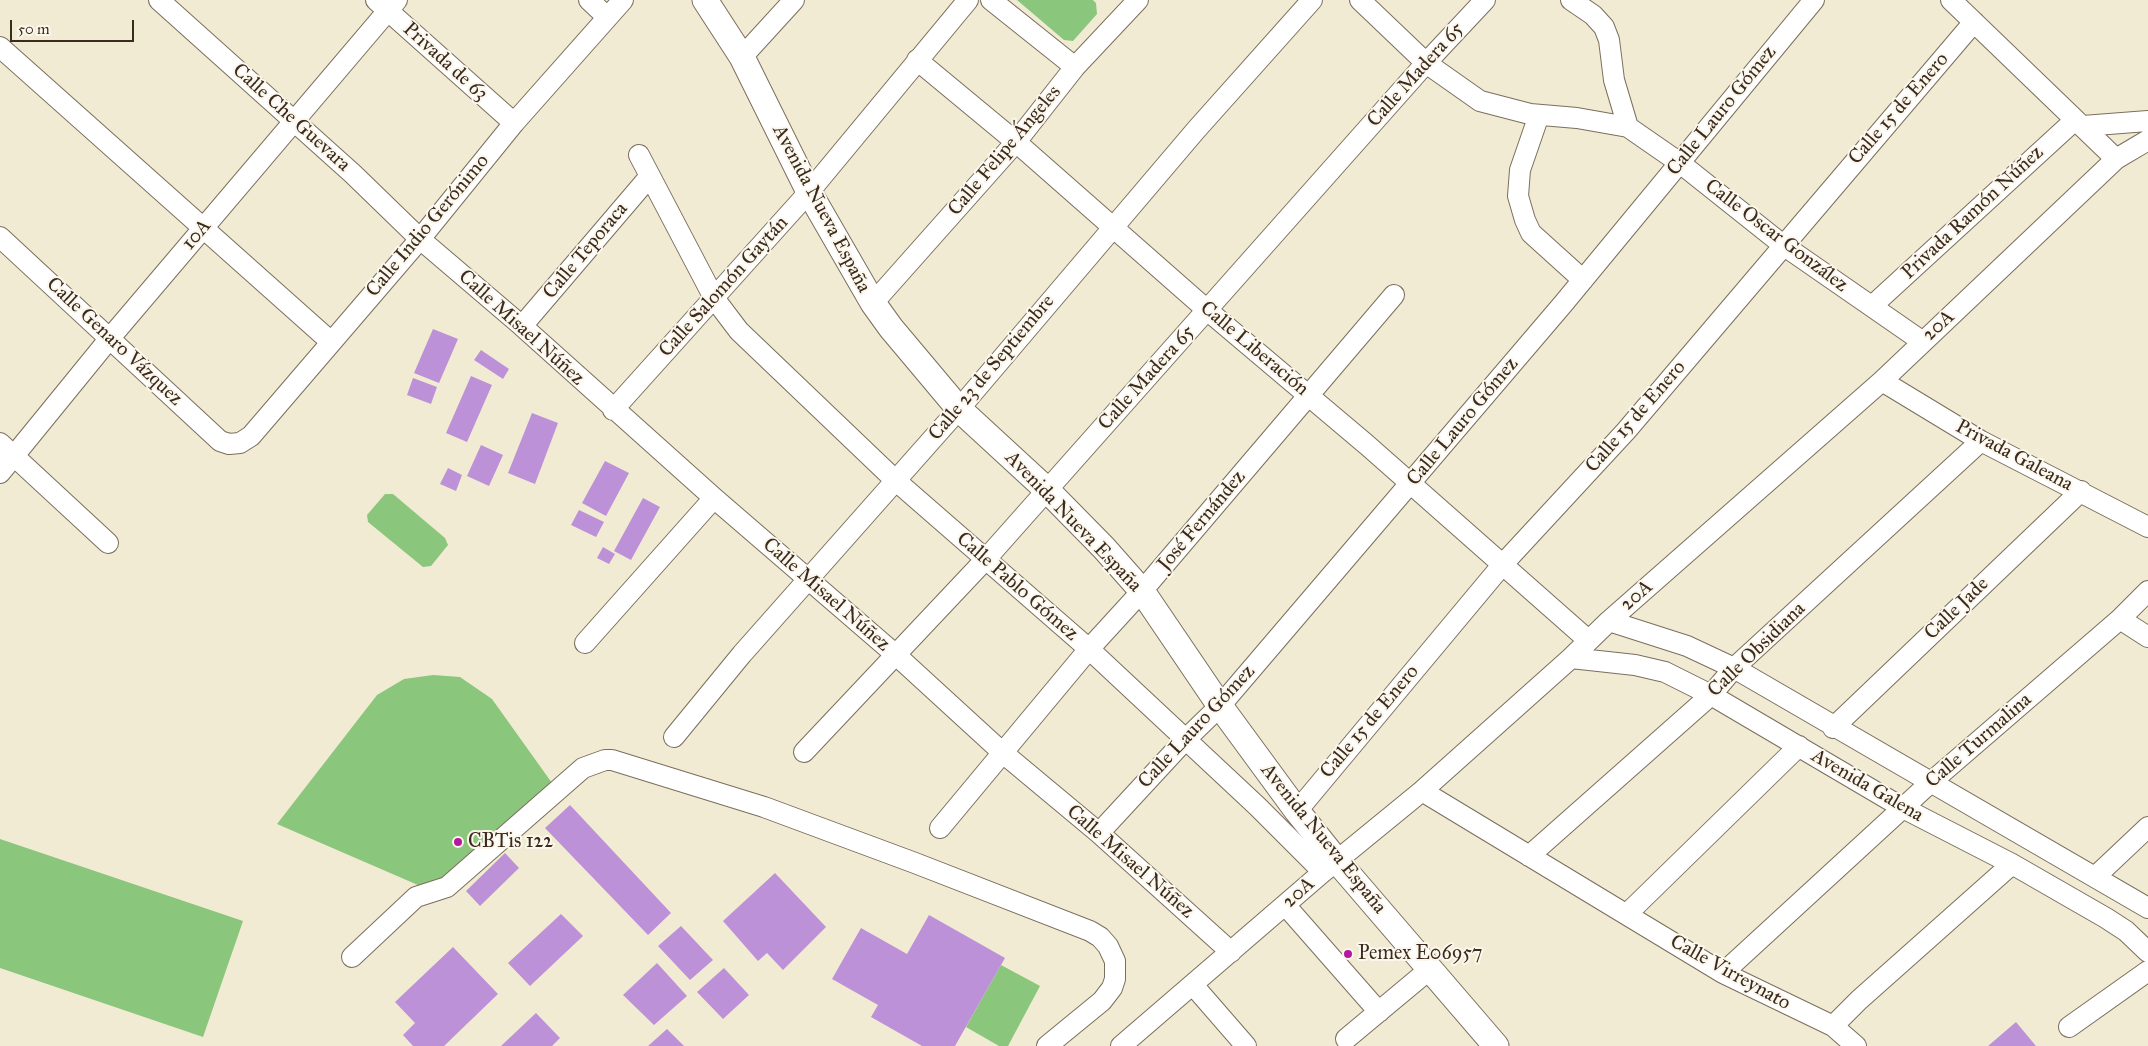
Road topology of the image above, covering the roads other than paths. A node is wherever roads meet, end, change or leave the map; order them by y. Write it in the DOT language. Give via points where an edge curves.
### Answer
graph roads {
  1 [pos="159,0"];
  2 [pos="589,0"];
  3 [pos="623,0"];
  4 [pos="704,0"];
  5 [pos="794,0"];
  6 [pos="968,0"];
  7 [pos="991,0"];
  8 [pos="1138,0"];
  9 [pos="1312,0"];
  10 [pos="1360,0"];
  11 [pos="1485,0"];
  12 [pos="1571,0"];
  13 [pos="1814,0"];
  14 [pos="1951,0"];
  15 [pos="387,3"];
  16 [pos="1597,8"];
  17 [pos="607,17"];
  18 [pos="1974,22"];
  19 [pos="0,47"];
  20 [pos="742,57"];
  21 [pos="917,60"];
  22 [pos="1426,62"];
  23 [pos="1075,66"];
  24 [pos="1539,115"];
  25 [pos="293,121"];
  26 [pos="2148,121"];
  27 [pos="514,123"];
  28 [pos="2079,123"];
  29 [pos="1628,127"];
  30 [pos="2148,140"];
  31 [pos="1016,142"];
  32 [pos="639,155"];
  33 [pos="2116,159"];
  34 [pos="1680,164"];
  35 [pos="650,176"];
  36 [pos="810,192"];
  37 [pos="1112,226"];
  38 [pos="202,229"];
  39 [pos="0,237"];
  40 [pos="420,239"];
  41 [pos="1782,245"];
  42 [pos="1583,280"];
  43 [pos="1394,296"];
  44 [pos="714,298"];
  45 [pos="873,303"];
  46 [pos="1872,306"];
  47 [pos="1207,310"];
  48 [pos="522,326"];
  49 [pos="110,338"];
  50 [pos="330,341"];
  51 [pos="1923,342"];
  52 [pos="1882,381"];
  53 [pos="1308,396"];
  54 [pos="959,409"];
  55 [pos="613,410"];
  56 [pos="1981,441"];
  57 [pos="229,444"];
  58 [pos="7,449"];
  59 [pos="0,473"];
  60 [pos="895,480"];
  61 [pos="1411,484"];
  62 [pos="1047,490"];
  63 [pos="2081,491"];
  64 [pos="714,498"];
  65 [pos="2148,527"];
  66 [pos="108,543"];
  67 [pos="985,560"];
  68 [pos="1503,564"];
  69 [pos="809,578"];
  70 [pos="1142,591"];
  71 [pos="2148,591"];
  72 [pos="2120,619"];
  73 [pos="1609,621"];
  74 [pos="2148,637"];
  75 [pos="1588,640"];
  76 [pos="585,644"];
  77 [pos="1089,649"];
  78 [pos="896,655"];
  79 [pos="1571,658"];
  80 [pos="1734,668"];
  81 [pos="1711,695"];
  82 [pos="1220,706"];
  83 [pos="1833,728"];
  84 [pos="674,737"];
  85 [pos="1185,740"];
  86 [pos="1799,746"];
  87 [pos="804,752"];
  88 [pos="1003,752"];
  89 [pos="1930,783"];
  90 [pos="1422,791"];
  91 [pos="1903,808"];
  92 [pos="1297,811"];
  93 [pos="2148,826"];
  94 [pos="940,828"];
  95 [pos="1099,833"];
  96 [pos="1529,856"];
  97 [pos="2012,864"];
  98 [pos="1330,867"];
  99 [pos="2095,877"];
  100 [pos="1286,906"];
  101 [pos="2148,908"];
  102 [pos="1627,914"];
  103 [pos="1231,952"];
  104 [pos="2148,952"];
  105 [pos="352,956"];
  106 [pos="1430,969"];
  107 [pos="2148,971"];
  108 [pos="1724,973"];
  109 [pos="1193,985"];
  110 [pos="1378,1012"];
  111 [pos="1832,1026"];
  112 [pos="2069,1027"];
  113 [pos="1346,1039"];
  114 [pos="1047,1046"];
  115 [pos="1120,1046"];
  116 [pos="1246,1046"];
  117 [pos="1496,1046"];
  118 [pos="1856,1046"];
  1 -- 25 [label="street, Calle Che Guevara"];
  2 -- 17 [label="street"];
  3 -- 17 [label="street, Calle Indio Gerónimo"];
  4 -- 20 [label="main road, Avenida Nueva España"];
  5 -- 20 [label="street"];
  6 -- 21 [label="street, Calle Salomón Gaytán"];
  7 -- 23 [label="street"];
  8 -- 23 [label="street, Calle Felipe Ángeles"];
  9 -- 37 [label="street, Calle 23 de Septiembre"];
  10 -- 22 [label="street"];
  11 -- 22 [label="street, Calle Madera 65"];
  12 -- 16 [label="street"];
  13 -- 34 [label="street, Calle Lauro Gómez"];
  14 -- 18 [label="street"];
  15 -- 25 [label="street, 10A"];
  15 -- 27 [label="street, Privada de 63"];
  16 -- 29 [label="street" via="1609,40 1614,80"];
  17 -- 27 [label="street, Calle Indio Gerónimo"];
  18 -- 28 [label="street"];
  18 -- 41 [label="street, Calle 15 de Enero"];
  19 -- 38 [label="street"];
  20 -- 36 [label="main road, Avenida Nueva España"];
  21 -- 31 [label="street, Calle Liberación"];
  21 -- 36 [label="street, Calle Salomón Gaytán"];
  22 -- 24 [label="street" via="1480,101"];
  22 -- 47 [label="street, Calle Madera 65"];
  23 -- 31 [label="street, Calle Felipe Ángeles"];
  24 -- 29 [label="street"];
  24 -- 42 [label="street" via="1520,170 1518,196 1532,233"];
  25 -- 38 [label="street, 10A"];
  25 -- 40 [label="street, Calle Che Guevara"];
  26 -- 28 [label="street"];
  27 -- 40 [label="street, Calle Indio Gerónimo"];
  28 -- 33 [label="street"];
  28 -- 46 [label="street, Privada Ramón Núñez"];
  29 -- 34 [label="street, Calle Oscar González"];
  30 -- 33 [label="street, 20A"];
  31 -- 37 [label="street, Calle Liberación"];
  31 -- 45 [label="street, Calle Felipe Ángeles"];
  32 -- 35 [label="street"];
  33 -- 51 [label="street, 20A"];
  34 -- 41 [label="street, Calle Oscar González"];
  34 -- 42 [label="street, Calle Lauro Gómez"];
  35 -- 44 [label="street"];
  35 -- 48 [label="street, Calle Teporaca"];
  36 -- 44 [label="street, Calle Salomón Gaytán"];
  36 -- 45 [label="main road, Avenida Nueva España"];
  37 -- 47 [label="street, Calle Liberación"];
  37 -- 54 [label="street, Calle 23 de Septiembre"];
  38 -- 49 [label="street, 10A"];
  38 -- 50 [label="street"];
  39 -- 49 [label="street, Calle Genaro Vázquez"];
  40 -- 48 [label="street, Calle Misael Núñez"];
  40 -- 50 [label="street, Calle Indio Gerónimo"];
  41 -- 46 [label="street, Calle Oscar González"];
  41 -- 68 [label="street, Calle 15 de Enero" via="1626,431"];
  42 -- 61 [label="street, Calle Lauro Gómez"];
  43 -- 53 [label="street, José Fernández"];
  44 -- 55 [label="street, Calle Salomón Gaytán"];
  44 -- 60 [label="street, Calle Pablo Gómez" via="739,331"];
  45 -- 54 [label="main road, Avenida Nueva España"];
  46 -- 51 [label="street, Calle Oscar González"];
  47 -- 53 [label="street, Calle Liberación"];
  47 -- 62 [label="street, Calle Madera 65"];
  48 -- 55 [label="street, Calle Misael Núñez"];
  49 -- 57 [label="street, Calle Genaro Vázquez" via="220,441"];
  49 -- 58 [label="street, 10A"];
  50 -- 57 [label="street, Calle Indio Gerónimo" via="251,436 240,443"];
  51 -- 52 [label="street, 20A"];
  52 -- 56 [label="street, Privada Galeana"];
  52 -- 73 [label="street, 20A"];
  53 -- 61 [label="street, Calle Liberación"];
  53 -- 70 [label="street, José Fernández"];
  54 -- 60 [label="street, Calle 23 de Septiembre"];
  54 -- 62 [label="main road, Avenida Nueva España"];
  55 -- 64 [label="street, Calle Misael Núñez"];
  56 -- 63 [label="street, Privada Galeana"];
  56 -- 80 [label="street, Calle Obsidiana"];
  58 -- 59 [label="street, 10A"];
  58 -- 66 [label="street"];
  60 -- 67 [label="street, Calle Pablo Gómez"];
  60 -- 69 [label="street, Calle 23 de Septiembre"];
  61 -- 68 [label="street, Calle Liberación"];
  61 -- 82 [label="street, Calle Lauro Gómez"];
  62 -- 67 [label="street, Calle Madera 65"];
  62 -- 70 [label="main road, Avenida Nueva España"];
  63 -- 65 [label="street, Privada Galeana"];
  63 -- 83 [label="street, Calle Jade"];
  64 -- 69 [label="street, Calle Misael Núñez"];
  64 -- 76 [label="street"];
  67 -- 77 [label="street, Calle Pablo Gómez"];
  67 -- 78 [label="street, Calle Madera 65"];
  68 -- 75 [label="street, Calle Liberación"];
  68 -- 92 [label="street, Calle 15 de Enero"];
  69 -- 78 [label="street, Calle Misael Núñez"];
  69 -- 84 [label="street, Calle 23 de Septiembre"];
  70 -- 77 [label="street, José Fernández"];
  70 -- 82 [label="main road, Avenida Nueva España"];
  71 -- 72 [label="street, Calle Turmalina"];
  72 -- 74 [label="street"];
  72 -- 89 [label="street, Calle Turmalina"];
  73 -- 75 [label="street, 20A"];
  73 -- 80 [label="street, Avenida Galena" via="1687,646"];
  75 -- 79 [label="street, 20A"];
  77 -- 85 [label="street, Calle Pablo Gómez"];
  77 -- 88 [label="street, José Fernández"];
  78 -- 87 [label="street, Calle Madera 65"];
  78 -- 88 [label="street, Calle Misael Núñez"];
  79 -- 81 [label="street, Avenida Galena" via="1666,672"];
  79 -- 90 [label="street, 20A"];
  80 -- 81 [label="street, Calle Obsidiana"];
  80 -- 83 [label="street, Avenida Galena"];
  81 -- 86 [label="street, Avenida Galena"];
  81 -- 96 [label="street, Calle Obsidiana"];
  82 -- 85 [label="street, Calle Lauro Gómez"];
  82 -- 92 [label="main road, Avenida Nueva España"];
  83 -- 89 [label="street, Avenida Galena"];
  85 -- 95 [label="street, Calle Lauro Gómez"];
  85 -- 98 [label="street, Calle Pablo Gómez"];
  86 -- 91 [label="street, Avenida Galena"];
  86 -- 102 [label="street"];
  88 -- 94 [label="street, José Fernández"];
  88 -- 95 [label="street, Calle Misael Núñez"];
  89 -- 91 [label="street, Calle Turmalina"];
  89 -- 99 [label="street, Avenida Galena"];
  90 -- 96 [label="street, Calle Virreynato"];
  90 -- 98 [label="street, 20A"];
  91 -- 97 [label="street, Avenida Galena"];
  91 -- 108 [label="street, Calle Turmalina"];
  92 -- 98 [label="main road, Avenida Nueva España"];
  93 -- 99 [label="street"];
  95 -- 103 [label="street, Calle Misael Núñez"];
  96 -- 102 [label="street, Calle Virreynato"];
  97 -- 104 [label="street, Avenida Galena" via="2126,931"];
  97 -- 111 [label="street"];
  98 -- 100 [label="street, 20A"];
  98 -- 106 [label="main road, Avenida Nueva España"];
  99 -- 101 [label="street, Avenida Galena"];
  100 -- 103 [label="street, 20A"];
  100 -- 110 [label="street"];
  102 -- 108 [label="street, Calle Virreynato"];
  103 -- 109 [label="street, 20A"];
  105 -- 114 [label="street" via="416,898 447,887 583,768 612,760 764,807 1100,937 1115,961 1112,988 1102,1001"];
  106 -- 110 [label="street"];
  106 -- 117 [label="main road, Avenida Nueva España"];
  107 -- 112 [label="street"];
  108 -- 111 [label="street, Calle Virreynato"];
  109 -- 115 [label="street, 20A"];
  109 -- 116 [label="street"];
  110 -- 113 [label="street"];
  111 -- 118 [label="street, Calle Virreynato"];
}
